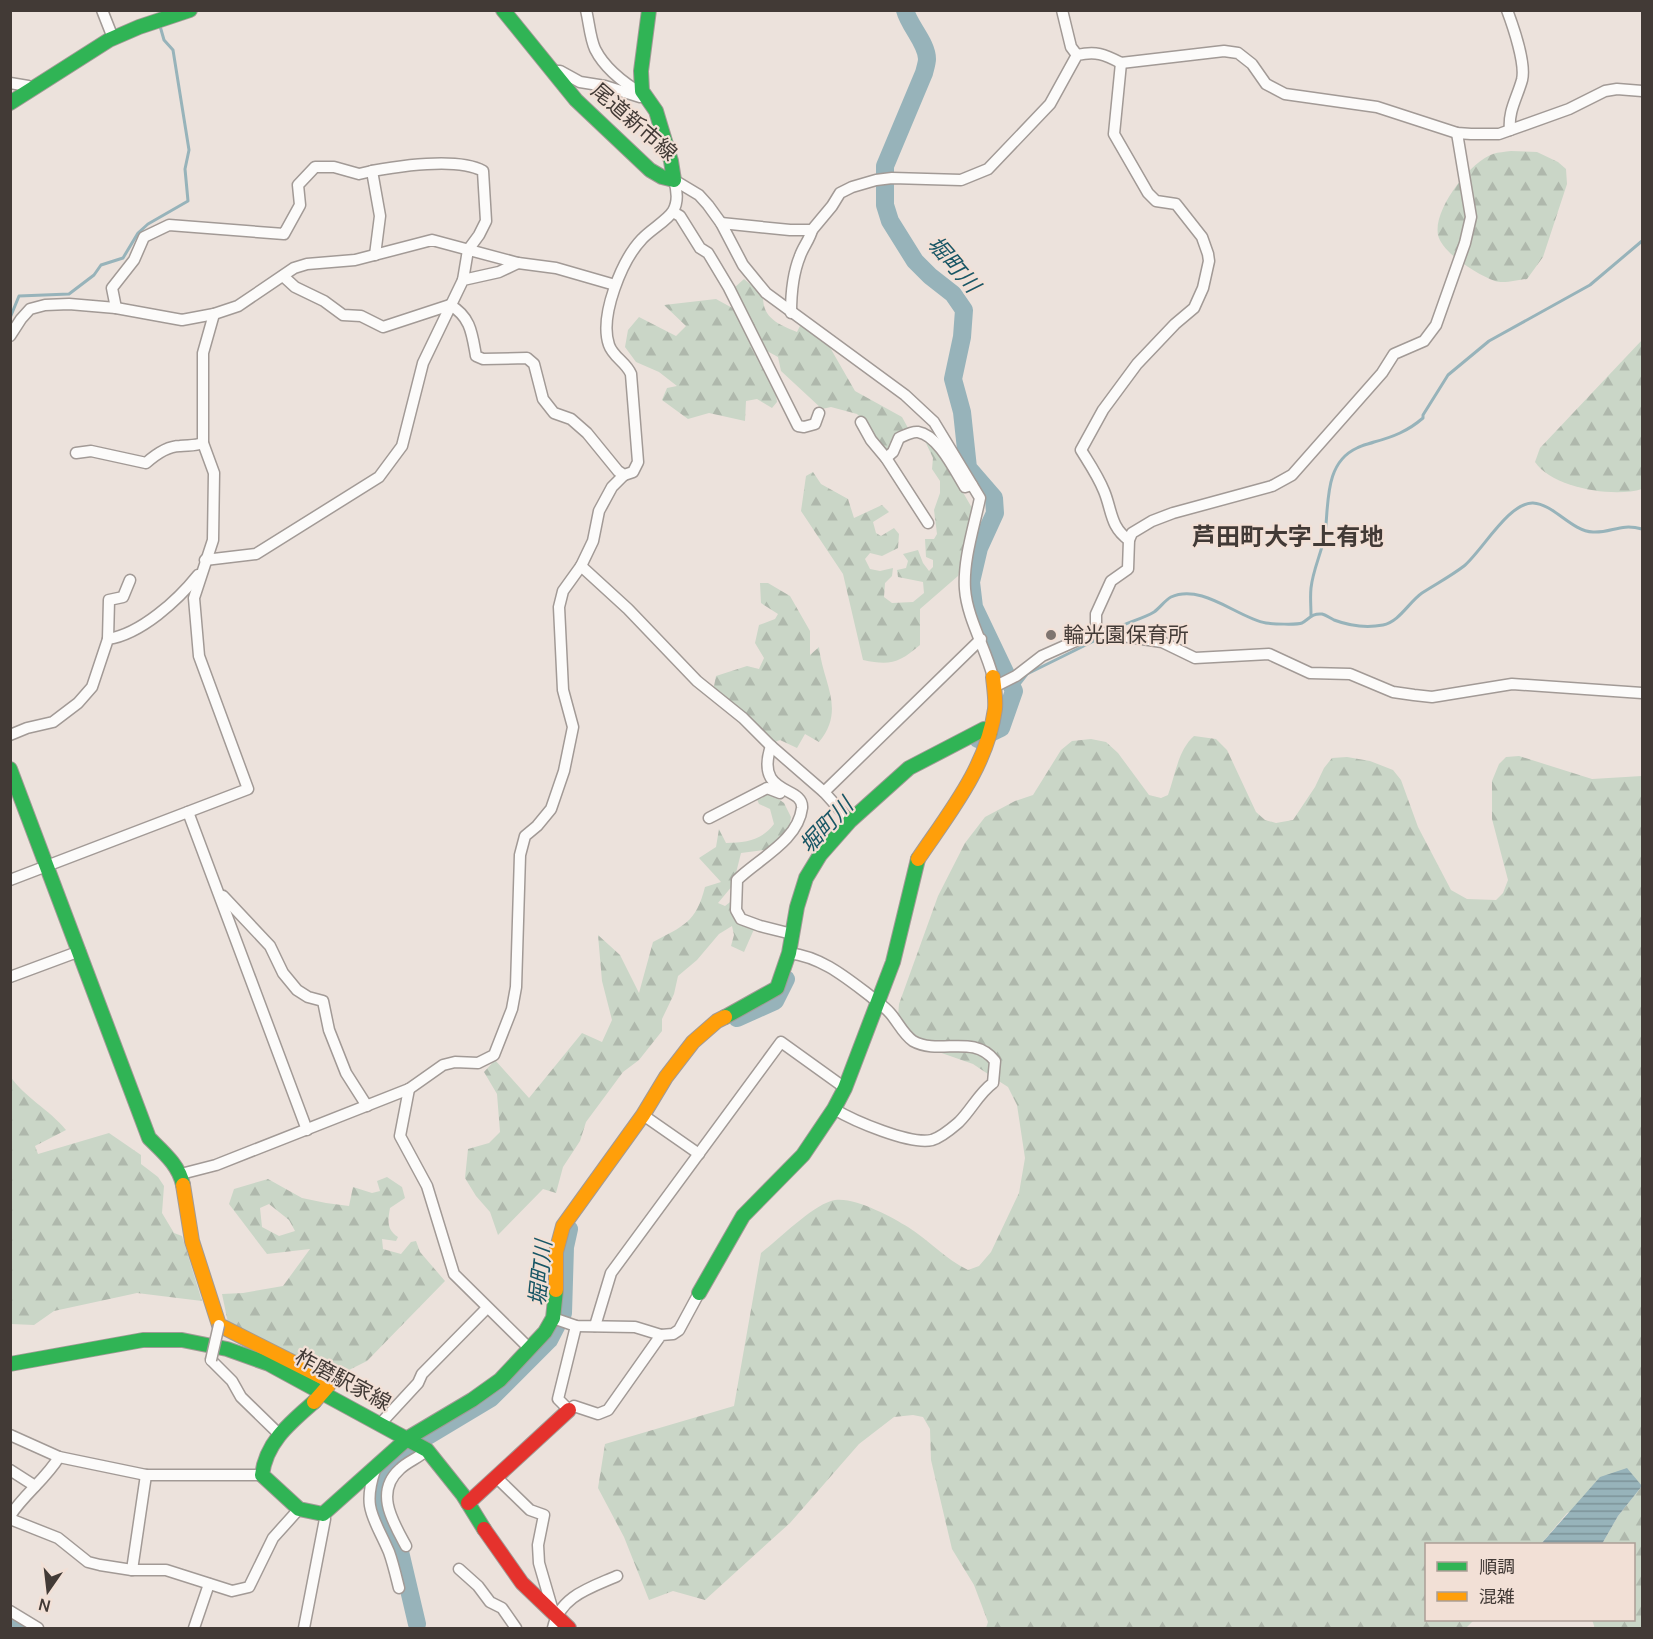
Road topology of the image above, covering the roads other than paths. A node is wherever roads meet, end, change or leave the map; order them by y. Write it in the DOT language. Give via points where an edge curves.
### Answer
graph roads {
  1 [pos="102,10"];
  2 [pos="190,10"];
  3 [pos="503,10"];
  4 [pos="586,10"];
  5 [pos="649,10"];
  6 [pos="1062,10"];
  7 [pos="1507,10"];
  8 [pos="113,38"];
  9 [pos="1077,56"];
  10 [pos="1121,63"];
  11 [pos="553,71"];
  12 [pos="10,83"];
  13 [pos="31,90"];
  14 [pos="1642,91"];
  15 [pos="645,95"];
  16 [pos="10,103"];
  17 [pos="1510,130"];
  18 [pos="1457,133"];
  19 [pos="372,171"];
  20 [pos="674,180"];
  21 [pos="672,212"];
  22 [pos="721,224"];
  23 [pos="812,230"];
  24 [pos="468,250"];
  25 [pos="375,255"];
  26 [pos="518,263"];
  27 [pos="283,276"];
  28 [pos="463,280"];
  29 [pos="615,285"];
  30 [pos="450,305"];
  31 [pos="116,308"];
  32 [pos="791,313"];
  33 [pos="214,314"];
  34 [pos="10,336"];
  35 [pos="819,413"];
  36 [pos="861,422"];
  37 [pos="203,443"];
  38 [pos="76,453"];
  39 [pos="886,458"];
  40 [pos="624,475"];
  41 [pos="972,485"];
  42 [pos="927,523"];
  43 [pos="1129,540"];
  44 [pos="205,560"];
  45 [pos="581,566"];
  46 [pos="201,571"];
  47 [pos="129,580"];
  48 [pos="1096,632"];
  49 [pos="108,639"];
  50 [pos="981,639"];
  51 [pos="993,682"];
  52 [pos="1642,693"];
  53 [pos="990,732"];
  54 [pos="10,735"];
  55 [pos="771,746"];
  56 [pos="10,769"];
  57 [pos="786,790"];
  58 [pos="824,792"];
  59 [pos="188,812"];
  60 [pos="710,818"];
  61 [pos="850,821"];
  62 [pos="47,866"];
  63 [pos="10,880"];
  64 [pos="220,897"];
  65 [pos="792,934"];
  66 [pos="80,951"];
  67 [pos="795,954"];
  68 [pos="10,977"];
  69 [pos="878,1002"];
  70 [pos="845,1088"];
  71 [pos="409,1089"];
  72 [pos="367,1106"];
  73 [pos="834,1109"];
  74 [pos="643,1115"];
  75 [pos="307,1130"];
  76 [pos="699,1154"];
  77 [pos="181,1174"];
  78 [pos="699,1293"];
  79 [pos="487,1308"];
  80 [pos="553,1318"];
  81 [pos="219,1325"];
  82 [pos="573,1325"];
  83 [pos="595,1326"];
  84 [pos="661,1335"];
  85 [pos="529,1347"];
  86 [pos="10,1364"];
  87 [pos="323,1394"];
  88 [pos="569,1410"];
  89 [pos="381,1423"];
  90 [pos="10,1435"];
  91 [pos="279,1435"];
  92 [pos="418,1444"];
  93 [pos="59,1457"];
  94 [pos="10,1470"];
  95 [pos="146,1475"];
  96 [pos="262,1475"];
  97 [pos="496,1477"];
  98 [pos="365,1484"];
  99 [pos="35,1486"];
  100 [pos="386,1498"];
  101 [pos="468,1503"];
  102 [pos="299,1509"];
  103 [pos="324,1514"];
  104 [pos="10,1518"];
  105 [pos="406,1546"];
  106 [pos="132,1569"];
  107 [pos="459,1569"];
  108 [pos="617,1576"];
  109 [pos="209,1584"];
  110 [pos="399,1588"];
  111 [pos="10,1611"];
  112 [pos="554,1623"];
  113 [pos="38,1629"];
  114 [pos="194,1629"];
  115 [pos="304,1629"];
  116 [pos="516,1629"];
  117 [pos="569,1629"];
  1 -- 8 [label="street"];
  2 -- 8 [label="street"];
  3 -- 11 [label="street, 尾道新市線"];
  4 -- 15 [label="street" via="595,48 608,67"];
  5 -- 15 [label="street, 尾道新市線" via="641,71"];
  6 -- 9 [label="street"];
  7 -- 17 [label="street" via="1522,68"];
  8 -- 13 [label="street"];
  9 -- 10 [label="street" via="1092,52"];
  9 -- 23 [label="street" via="1050,104 987,169 961,180 891,178 852,187 840,193"];
  10 -- 18 [label="street" via="1224,51 1238,53 1252,64 1266,84 1285,94 1377,107"];
  10 -- 43 [label="street" via="1114,134 1148,193 1156,201 1176,204 1198,230 1209,261 1194,308 1137,364 1103,410 1081,450 1104,492 1112,521"];
  11 -- 15 [label="street" via="638,98"];
  11 -- 20 [label="street, 尾道新市線" via="576,100 650,170"];
  12 -- 13 [label="street"];
  13 -- 16 [label="street"];
  14 -- 17 [label="street" via="1605,91"];
  15 -- 20 [label="street, 尾道新市線" via="656,111"];
  17 -- 18 [label="street" via="1499,134"];
  18 -- 43 [label="street" via="1471,217 1436,325 1424,341 1394,354 1382,373 1292,475 1272,486 1152,521 1132,533"];
  19 -- 24 [label="street" via="413,164 473,165 483,171 486,221"];
  19 -- 25 [label="street" via="380,216"];
  19 -- 31 [label="street" via="359,174 315,167 298,185 300,205 284,234 169,225 144,237 134,260 112,288"];
  20 -- 21 [label="street" via="678,192"];
  20 -- 22 [label="street" via="699,195"];
  21 -- 29 [label="street" via="639,242"];
  21 -- 35 [label="street" via="680,216 700,248 708,253 729,288 798,426 815,424"];
  22 -- 23 [label="street"];
  22 -- 32 [label="street" via="754,280"];
  23 -- 32 [label="street" via="793,280"];
  24 -- 25 [label="street" via="432,240"];
  24 -- 26 [label="street"];
  24 -- 28 [label="street"];
  25 -- 27 [label="street" via="307,264"];
  26 -- 28 [label="street"];
  26 -- 29 [label="street" via="556,268"];
  27 -- 30 [label="street" via="343,315 361,316 383,327"];
  27 -- 33 [label="street" via="238,306"];
  28 -- 30 [label="street"];
  29 -- 40 [label="street" via="607,337 631,374 638,462 633,472"];
  30 -- 40 [label="street" via="470,324 476,356 526,358 534,364 543,399 554,413 571,419 587,433"];
  30 -- 44 [label="street" via="423,363 402,446 379,477 256,554"];
  31 -- 33 [label="street" via="182,320"];
  31 -- 34 [label="street" via="45,305 30,309"];
  32 -- 41 [label="street" via="905,395 934,422"];
  33 -- 37 [label="street" via="203,353"];
  36 -- 39 [label="street"];
  37 -- 38 [label="street" via="177,446 156,454 146,463 91,451"];
  37 -- 44 [label="street" via="214,473 213,540"];
  39 -- 41 [label="street" via="899,438 918,432 935,441 965,487"];
  39 -- 42 [label="street"];
  40 -- 45 [label="street" via="612,487 599,511 593,541"];
  41 -- 50 [label="street" via="980,498 965,589"];
  43 -- 48 [label="street" via="1128,569 1111,581 1096,614"];
  44 -- 46 [label="street"];
  45 -- 55 [label="street" via="697,681"];
  45 -- 71 [label="street" via="563,591 559,607 563,690 573,727 551,808 525,837 520,855 512,1009 494,1056 478,1064 443,1065"];
  46 -- 49 [label="street" via="167,607 123,637"];
  46 -- 59 [label="street" via="194,598 199,656 248,789"];
  47 -- 49 [label="street" via="123,597 109,600"];
  48 -- 51 [label="street" via="1042,656 1016,676"];
  48 -- 52 [label="street" via="1162,642 1195,658 1269,654 1310,673 1350,674 1394,692 1414,695 1432,697 1512,684"];
  49 -- 54 [label="street" via="92,687 78,703 53,722"];
  50 -- 51 [label="street"];
  50 -- 58 [label="street"];
  51 -- 53 [label="street" via="995,707"];
  53 -- 61 [label="street" via="984,729 909,768"];
  53 -- 69 [label="street" via="974,775 917,860 893,962"];
  55 -- 57 [label="street" via="766,760 769,777"];
  55 -- 58 [label="street"];
  56 -- 62 [label="street"];
  57 -- 60 [label="street" via="779,794 766,788"];
  57 -- 65 [label="street" via="797,796 802,810 779,848 737,880 736,910 741,919"];
  58 -- 61 [label="street"];
  59 -- 62 [label="street"];
  59 -- 64 [label="street"];
  61 -- 65 [label="street" via="806,878"];
  62 -- 63 [label="street"];
  62 -- 66 [label="street"];
  64 -- 72 [label="street" via="270,946 282,973 297,990 322,1001 328,1030 345,1073"];
  64 -- 75 [label="street"];
  65 -- 67 [label="street"];
  66 -- 68 [label="street"];
  66 -- 77 [label="street" via="149,1138"];
  67 -- 69 [label="street" via="837,970"];
  67 -- 74 [label="street" via="777,988 717,1021 693,1042"];
  69 -- 70 [label="street"];
  69 -- 73 [label="street" via="912,1040 988,1052 995,1061 993,1083 958,1123 930,1140 869,1126"];
  70 -- 73 [label="street"];
  70 -- 76 [label="street" via="781,1042"];
  71 -- 72 [label="street"];
  71 -- 79 [label="street" via="400,1136 427,1186 454,1274"];
  72 -- 75 [label="street"];
  73 -- 78 [label="street" via="803,1155 743,1216"];
  74 -- 76 [label="street"];
  74 -- 80 [label="street" via="563,1226 556,1252"];
  75 -- 77 [label="street" via="216,1165"];
  76 -- 83 [label="street" via="611,1273"];
  77 -- 81 [label="street" via="192,1241"];
  78 -- 84 [label="street" via="679,1330"];
  79 -- 85 [label="street"];
  79 -- 89 [label="street" via="422,1374"];
  80 -- 82 [label="street"];
  80 -- 85 [label="street"];
  81 -- 87 [label="street" via="326,1379"];
  81 -- 91 [label="street, bridge" via="211,1360"];
  82 -- 83 [label="street"];
  82 -- 88 [label="street" via="558,1399"];
  83 -- 84 [label="street" via="635,1327"];
  84 -- 88 [label="street" via="608,1410 598,1414 574,1406"];
  85 -- 92 [label="street" via="500,1380"];
  86 -- 87 [label="street, 柞磨駅家線" via="143,1340 182,1340 227,1349 269,1364"];
  87 -- 89 [label="street, 柞磨駅家線"];
  87 -- 91 [label="street"];
  88 -- 97 [label="street"];
  89 -- 92 [label="street, 柞磨駅家線"];
  90 -- 93 [label="street"];
  91 -- 96 [label="street" via="262,1464"];
  92 -- 98 [label="street" via="376,1467"];
  92 -- 100 [label="street" via="418,1458 400,1468"];
  92 -- 101 [label="street, 柞磨駅家線"];
  93 -- 95 [label="street"];
  93 -- 99 [label="street"];
  94 -- 99 [label="street"];
  95 -- 96 [label="street"];
  95 -- 106 [label="street"];
  96 -- 102 [label="street"];
  97 -- 101 [label="street"];
  97 -- 112 [label="street" via="530,1510 544,1515 539,1563"];
  98 -- 100 [label="street"];
  98 -- 103 [label="street"];
  98 -- 110 [label="street"];
  99 -- 104 [label="street"];
  100 -- 105 [label="street" via="388,1511"];
  101 -- 112 [label="street, 柞磨駅家線" via="501,1555"];
  102 -- 103 [label="street"];
  102 -- 109 [label="street" via="273,1538 249,1587 232,1591"];
  103 -- 115 [label="street"];
  104 -- 106 [label="street" via="58,1538 88,1562"];
  106 -- 109 [label="street" via="166,1570"];
  107 -- 116 [label="street" via="490,1602 502,1608"];
  108 -- 112 [label="street" via="567,1601"];
  109 -- 114 [label="street"];
  111 -- 113 [label="street"];
  112 -- 117 [label="street, 柞磨駅家線"];
}
